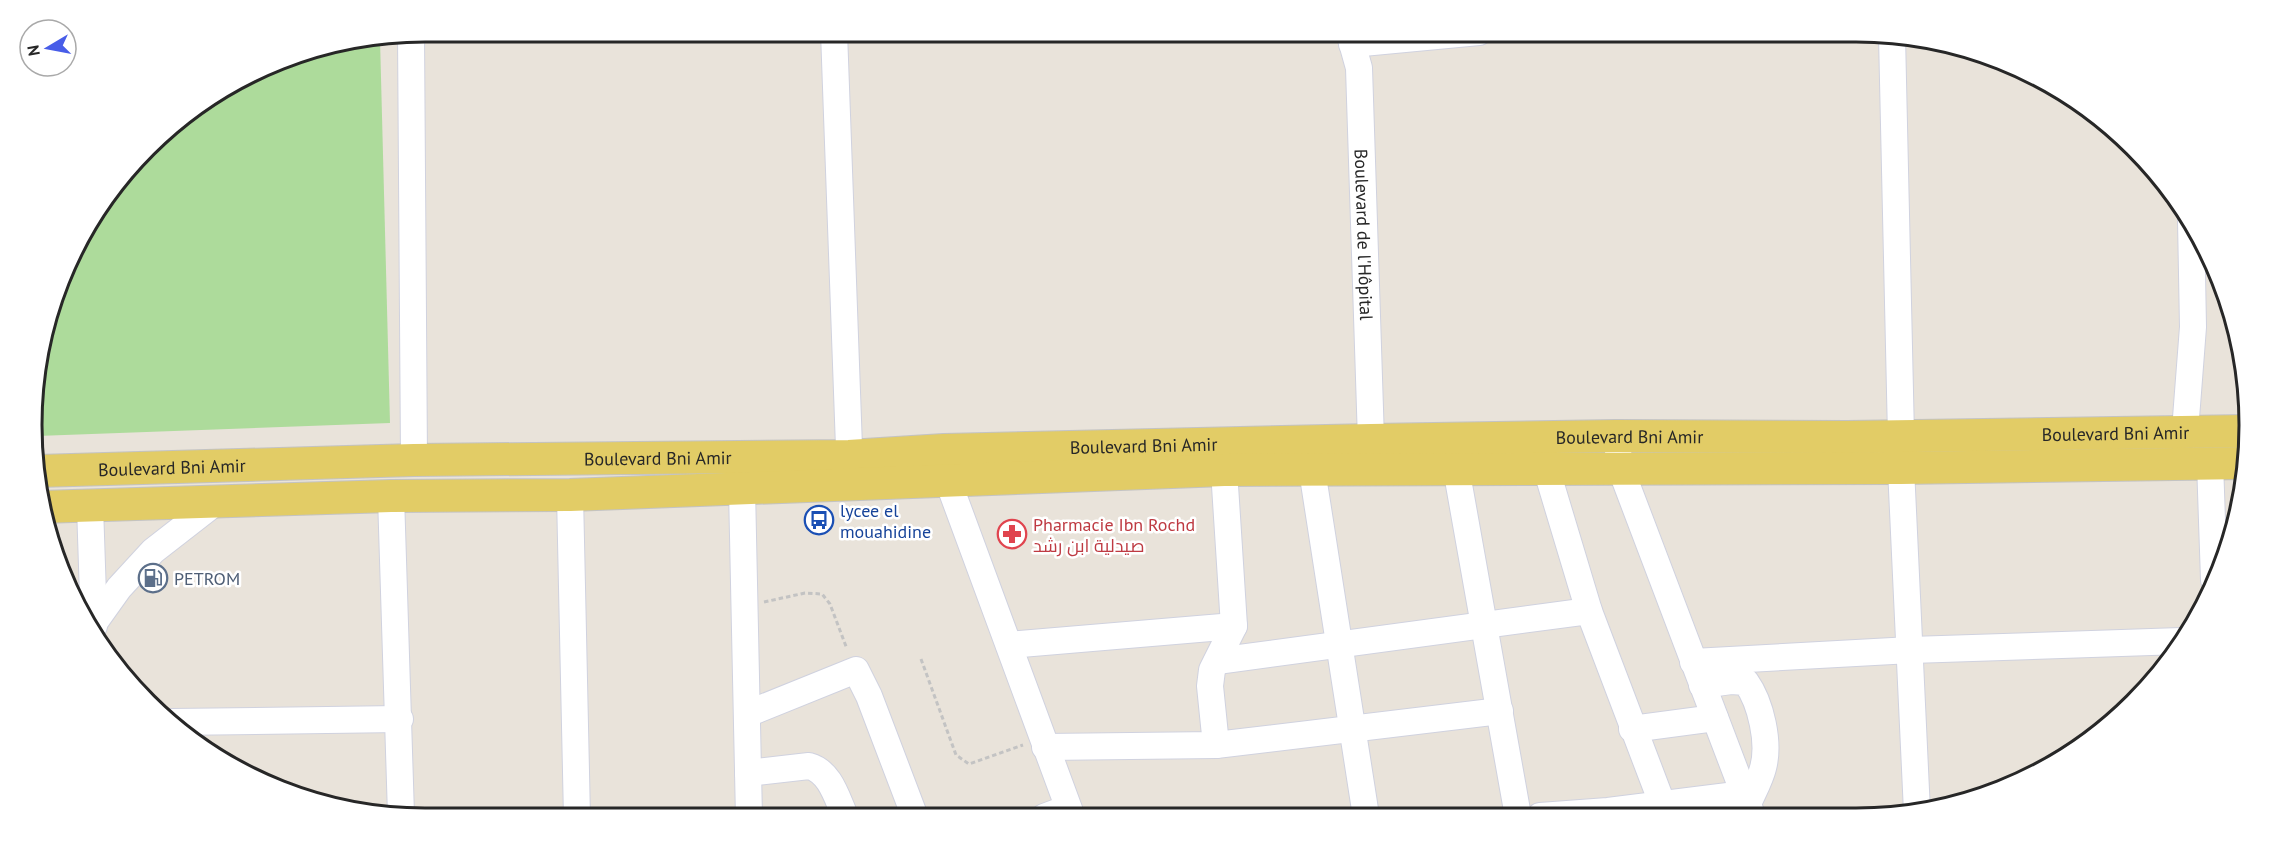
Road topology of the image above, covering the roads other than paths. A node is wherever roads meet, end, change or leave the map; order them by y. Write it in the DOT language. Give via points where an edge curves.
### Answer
graph roads {
  1 [pos="834,42"];
  2 [pos="1352,42"];
  3 [pos="411,43"];
  4 [pos="1892,44"];
  5 [pos="2191,240"];
  6 [pos="2239,430"];
  7 [pos="2186,431"];
  8 [pos="1616,436"];
  9 [pos="1901,436"];
  10 [pos="1371,440"];
  11 [pos="944,450"];
  12 [pos="414,460"];
  13 [pos="2210,462"];
  14 [pos="2237,463"];
  15 [pos="1620,467"];
  16 [pos="1456,468"];
  17 [pos="1546,468"];
  18 [pos="1901,468"];
  19 [pos="1224,470"];
  20 [pos="1311,470"];
  21 [pos="45,471"];
  22 [pos="850,471"];
  23 [pos="948,482"];
  24 [pos="742,489"];
  25 [pos="570,495"];
  26 [pos="391,496"];
  27 [pos="216,502"];
  28 [pos="90,506"];
  29 [pos="51,507"];
  30 [pos="2213,563"];
  31 [pos="1589,612"];
  32 [pos="94,617"];
  33 [pos="98,623"];
  34 [pos="1234,626"];
  35 [pos="1486,627"];
  36 [pos="2172,641"];
  37 [pos="1009,645"];
  38 [pos="1340,645"];
  39 [pos="1911,650"];
  40 [pos="1217,661"];
  41 [pos="1698,674"];
  42 [pos="1500,711"];
  43 [pos="747,714"];
  44 [pos="1715,718"];
  45 [pos="400,719"];
  46 [pos="183,722"];
  47 [pos="1632,729"];
  48 [pos="1353,730"];
  49 [pos="1044,743"];
  50 [pos="1216,745"];
  51 [pos="748,773"];
  52 [pos="1662,803"];
  53 [pos="1917,803"];
  54 [pos="1748,804"];
  55 [pos="401,807"];
  56 [pos="1719,807"];
  57 [pos="577,808"];
  58 [pos="749,808"];
  59 [pos="841,808"];
  60 [pos="912,808"];
  61 [pos="1068,808"];
  62 [pos="1365,808"];
  63 [pos="1517,808"];
  64 [pos="1635,808"];
  1 -- 22 [label="street"];
  2 -- 10 [label="street, Boulevard de l'Hôpital" via="1359,68"];
  3 -- 12 [label="street"];
  4 -- 9 [label="street"];
  5 -- 7 [label="street" via="2193,327"];
  6 -- 7 [label="main road, Boulevard Bni Amir"];
  7 -- 9 [label="main road, Boulevard Bni Amir"];
  8 -- 9 [label="main road, Boulevard Bni Amir"];
  8 -- 10 [label="main road, Boulevard Bni Amir"];
  8 -- 15 [label="street"];
  10 -- 11 [label="main road, Boulevard Bni Amir"];
  11 -- 22 [label="main road, Boulevard Bni Amir"];
  11 -- 23 [label="street"];
  12 -- 21 [label="main road, Boulevard Bni Amir"];
  12 -- 22 [label="main road, Boulevard Bni Amir"];
  13 -- 14 [label="main road, Boulevard Bni Amir"];
  13 -- 18 [label="main road, Boulevard Bni Amir"];
  13 -- 30 [label="street"];
  15 -- 17 [label="main road, Boulevard Bni Amir"];
  15 -- 18 [label="main road, Boulevard Bni Amir"];
  15 -- 41 [label="street"];
  16 -- 17 [label="main road, Boulevard Bni Amir"];
  16 -- 20 [label="main road, Boulevard Bni Amir"];
  16 -- 35 [label="street"];
  17 -- 31 [label="street"];
  18 -- 39 [label="street"];
  19 -- 20 [label="main road, Boulevard Bni Amir"];
  19 -- 23 [label="main road, Boulevard Bni Amir"];
  19 -- 34 [label="street"];
  20 -- 38 [label="street"];
  22 -- 23 [label="main road, Boulevard Bni Amir"];
  22 -- 24 [label="main road, Boulevard Bni Amir"];
  23 -- 37 [label="street"];
  24 -- 25 [label="main road, Boulevard Bni Amir"];
  24 -- 43 [label="street"];
  25 -- 26 [label="main road, Boulevard Bni Amir"];
  25 -- 57 [label="street"];
  26 -- 27 [label="main road, Boulevard Bni Amir"];
  26 -- 45 [label="street"];
  27 -- 28 [label="main road, Boulevard Bni Amir"];
  27 -- 33 [label="street" via="153,551 119,588"];
  28 -- 29 [label="main road, Boulevard Bni Amir"];
  28 -- 32 [label="street"];
  31 -- 35 [label="street"];
  31 -- 47 [label="street"];
  34 -- 37 [label="street"];
  34 -- 40 [label="street"];
  35 -- 38 [label="street"];
  35 -- 42 [label="street"];
  36 -- 39 [label="street"];
  37 -- 49 [label="street"];
  38 -- 40 [label="street"];
  38 -- 48 [label="street"];
  39 -- 41 [label="street"];
  39 -- 53 [label="street"];
  40 -- 50 [label="street" via="1210,686"];
  41 -- 44 [label="street"];
  41 -- 54 [label="street" via="1746,682 1755,694 1763,728 1763,767"];
  42 -- 48 [label="street"];
  42 -- 63 [label="street"];
  43 -- 51 [label="street"];
  43 -- 60 [label="street" via="856,670"];
  44 -- 47 [label="street"];
  44 -- 54 [label="street"];
  45 -- 46 [label="street"];
  45 -- 55 [label="street"];
  47 -- 52 [label="street"];
  48 -- 50 [label="street"];
  48 -- 62 [label="street"];
  49 -- 50 [label="street"];
  49 -- 61 [label="street"];
  51 -- 58 [label="street"];
  51 -- 59 [label="street" via="817,768 831,785"];
  52 -- 56 [label="street"];
  52 -- 64 [label="street"];
  54 -- 56 [label="street"];
}
